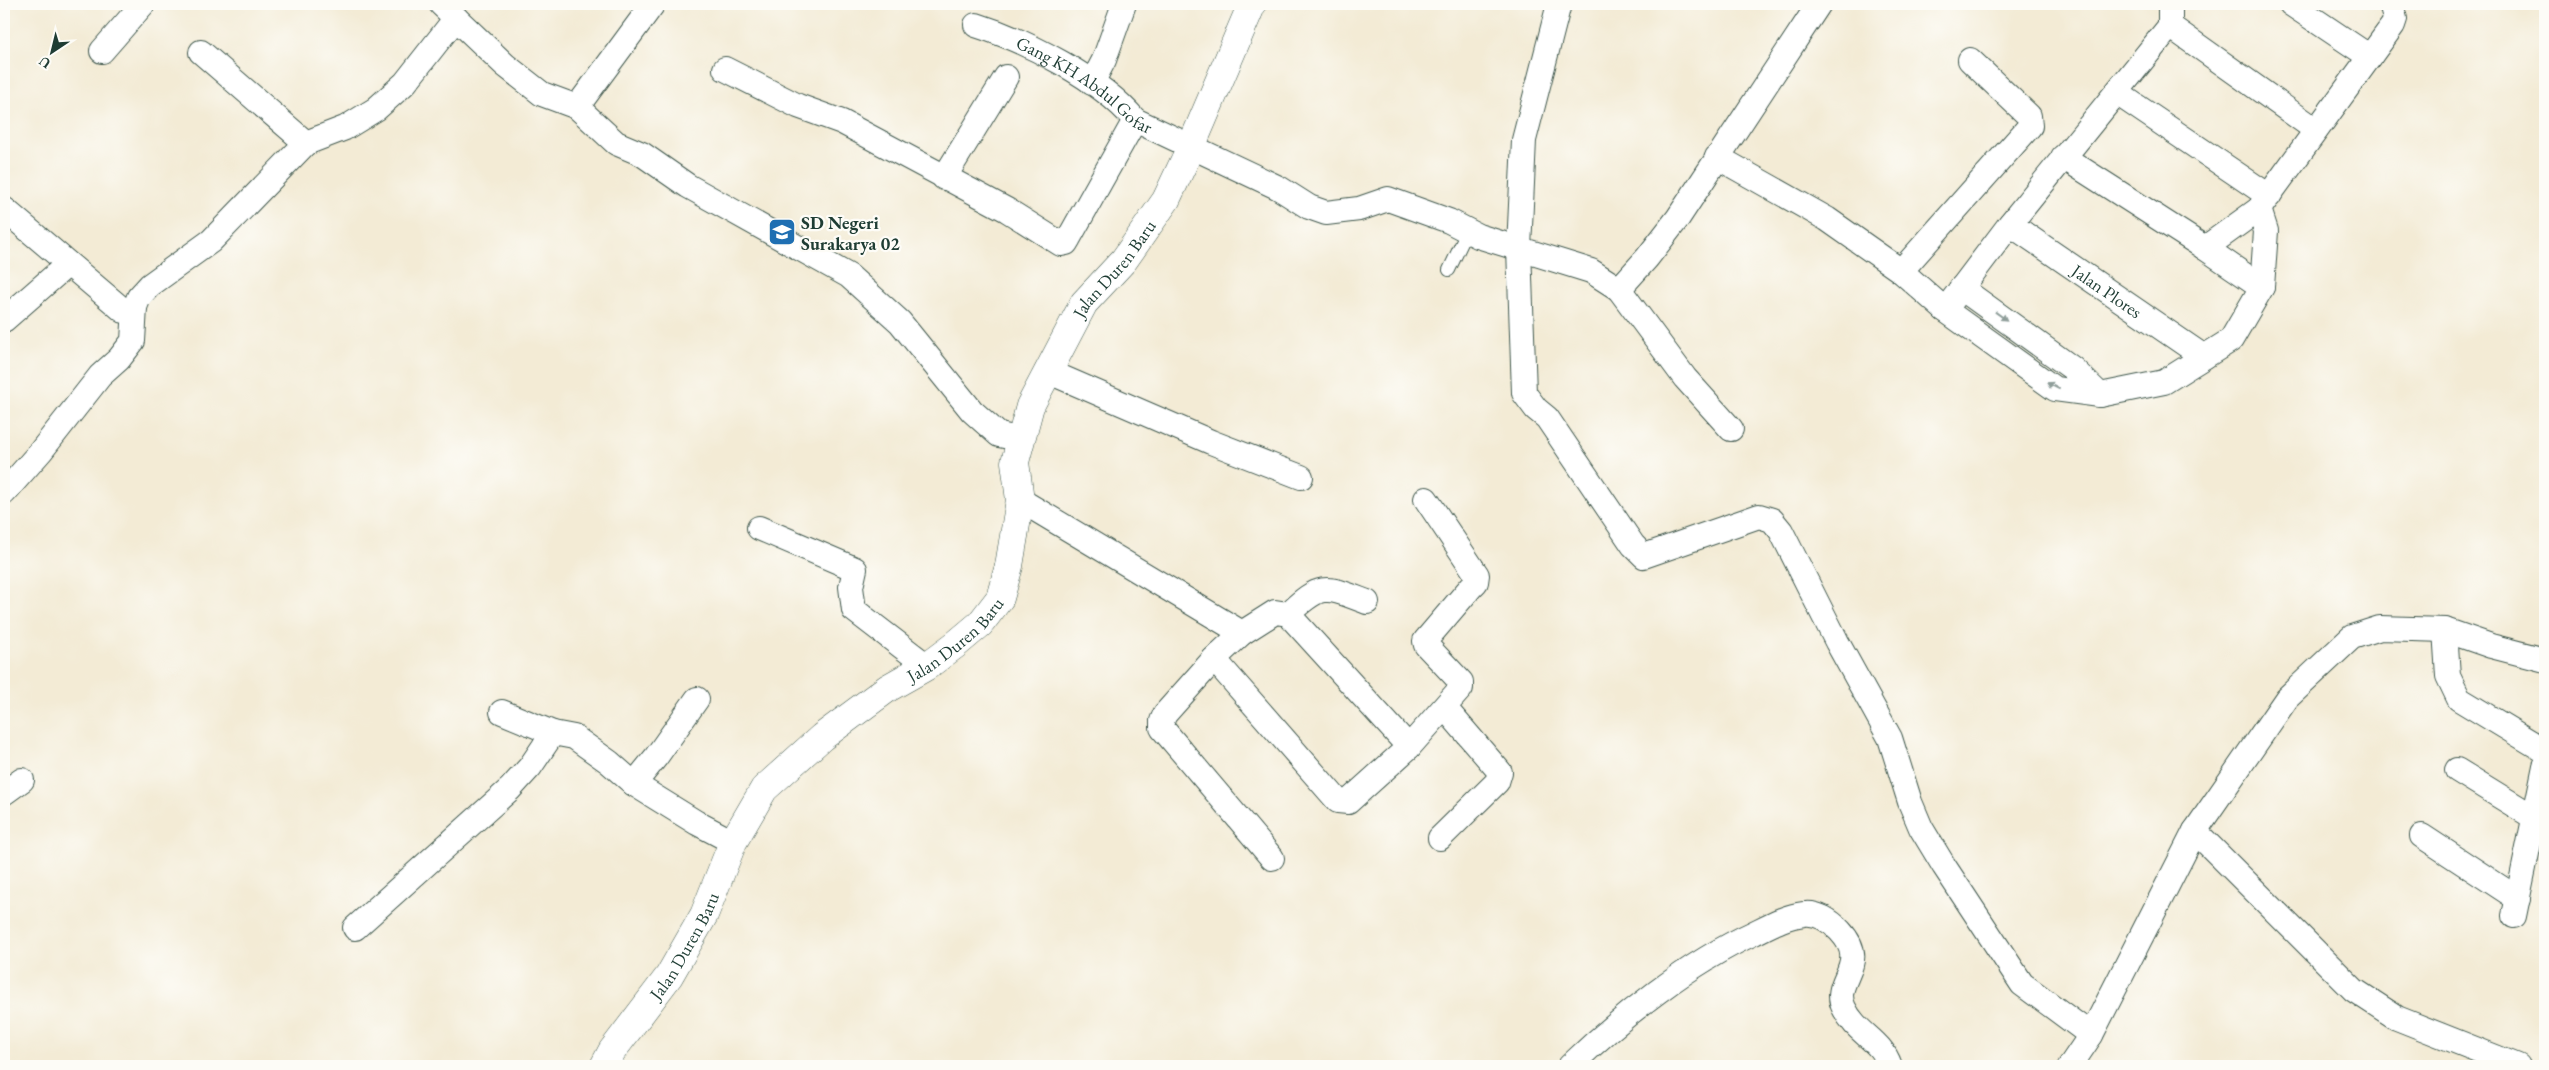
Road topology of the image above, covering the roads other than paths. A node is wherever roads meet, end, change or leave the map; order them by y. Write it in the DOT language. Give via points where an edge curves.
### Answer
graph roads {
  1 [pos="143,4"];
  2 [pos="653,4"];
  3 [pos="1124,4"];
  4 [pos="1251,4"];
  5 [pos="1559,4"];
  6 [pos="1819,4"];
  7 [pos="2291,4"];
  8 [pos="2391,4"];
  9 [pos="449,11"];
  10 [pos="2170,15"];
  11 [pos="976,25"];
  12 [pos="102,51"];
  13 [pos="201,52"];
  14 [pos="2370,56"];
  15 [pos="1970,60"];
  16 [pos="725,69"];
  17 [pos="1006,77"];
  18 [pos="1092,83"];
  19 [pos="2117,93"];
  20 [pos="577,107"];
  21 [pos="1135,120"];
  22 [pos="2316,130"];
  23 [pos="306,143"];
  24 [pos="1191,147"];
  25 [pos="1717,157"];
  26 [pos="2063,157"];
  27 [pos="944,178"];
  28 [pos="2264,202"];
  29 [pos="4,209"];
  30 [pos="2010,224"];
  31 [pos="1468,230"];
  32 [pos="1518,248"];
  33 [pos="2205,248"];
  34 [pos="68,264"];
  35 [pos="1449,270"];
  36 [pos="1901,271"];
  37 [pos="2262,287"];
  38 [pos="1961,288"];
  39 [pos="1619,289"];
  40 [pos="135,307"];
  41 [pos="1944,310"];
  42 [pos="4,320"];
  43 [pos="2204,357"];
  44 [pos="1048,371"];
  45 [pos="2100,394"];
  46 [pos="1731,429"];
  47 [pos="1020,439"];
  48 [pos="1301,476"];
  49 [pos="4,493"];
  50 [pos="1426,499"];
  51 [pos="1020,500"];
  52 [pos="759,528"];
  53 [pos="1367,602"];
  54 [pos="1288,614"];
  55 [pos="2445,630"];
  56 [pos="1242,632"];
  57 [pos="1214,660"];
  58 [pos="2545,660"];
  59 [pos="927,666"];
  60 [pos="697,699"];
  61 [pos="1445,708"];
  62 [pos="502,712"];
  63 [pos="553,733"];
  64 [pos="1409,747"];
  65 [pos="2545,751"];
  66 [pos="2545,766"];
  67 [pos="2457,770"];
  68 [pos="634,784"];
  69 [pos="2534,818"];
  70 [pos="2195,831"];
  71 [pos="2422,836"];
  72 [pos="1440,838"];
  73 [pos="733,842"];
  74 [pos="1272,858"];
  75 [pos="355,928"];
  76 [pos="2091,1035"];
  77 [pos="604,1066"];
  78 [pos="1570,1066"];
  79 [pos="1890,1066"];
  80 [pos="2070,1066"];
  81 [pos="2518,1066"];
  1 -- 12 [label="street"];
  2 -- 20 [label="street"];
  3 -- 18 [label="street"];
  4 -- 24 [label="street, Jalan Duren Baru"];
  5 -- 32 [label="street" via="1524,140"];
  6 -- 25 [label="street"];
  7 -- 14 [label="street"];
  8 -- 14 [label="street" via="2395,19 2393,25"];
  9 -- 20 [label="street" via="505,65 542,94"];
  9 -- 23 [label="street" via="404,83 376,108 345,128"];
  10 -- 19 [label="street"];
  10 -- 22 [label="street"];
  11 -- 18 [label="street, Gang KH Abdul Gofar" via="1025,44"];
  13 -- 23 [label="street"];
  14 -- 22 [label="street"];
  15 -- 36 [label="street" via="2029,116 2030,126"];
  16 -- 27 [label="street" via="798,106 842,122"];
  17 -- 27 [label="street"];
  18 -- 21 [label="street, Gang KH Abdul Gofar" via="1121,103"];
  19 -- 26 [label="street"];
  19 -- 28 [label="street"];
  20 -- 47 [label="street" via="616,143 642,154 688,186 849,276 900,322 972,411 999,435"];
  21 -- 24 [label="street, Gang KH Abdul Gofar"];
  21 -- 27 [label="street" via="1066,243 1056,242 1008,210"];
  22 -- 28 [label="street"];
  23 -- 40 [label="street" via="212,241 150,285"];
  24 -- 31 [label="street, Gang KH Abdul Gofar" via="1326,213 1359,209 1388,198"];
  24 -- 44 [label="street, Jalan Duren Baru" via="1166,200 1124,260 1084,303"];
  25 -- 36 [label="street" via="1828,219"];
  25 -- 39 [label="street" via="1678,218"];
  26 -- 30 [label="street"];
  26 -- 33 [label="street"];
  28 -- 33 [label="street"];
  28 -- 37 [label="street" via="2266,231"];
  29 -- 34 [label="street"];
  30 -- 38 [label="street"];
  30 -- 43 [label="street, Jalan Plores"];
  31 -- 32 [label="street, Gang KH Abdul Gofar"];
  31 -- 35 [label="lane"];
  32 -- 39 [label="street, Gang KH Abdul Gofar" via="1591,271"];
  32 -- 76 [label="street" via="1524,393 1547,418 1636,550 1644,556 1653,555 1758,516 1772,520 1781,531 1890,738 1910,802 1944,866 2022,984"];
  33 -- 37 [label="street"];
  34 -- 40 [label="street" via="124,311"];
  34 -- 42 [label="street"];
  36 -- 41 [label="street"];
  37 -- 43 [label="street" via="2231,340"];
  38 -- 41 [label="street"];
  38 -- 45 [label="street, one-way" via="2072,368"];
  39 -- 46 [label="street" via="1685,378"];
  40 -- 49 [label="street" via="133,341 100,376"];
  45 -- 41 [label="street, one-way" via="2055,389"];
  43 -- 45 [label="street" via="2164,382"];
  44 -- 47 [label="street, Jalan Duren Baru" via="1030,406"];
  44 -- 48 [label="street" via="1211,442"];
  47 -- 51 [label="street, Jalan Duren Baru" via="1015,462"];
  50 -- 61 [label="street" via="1476,574 1476,582 1425,641 1460,682 1458,693"];
  51 -- 56 [label="street"];
  51 -- 59 [label="street, Jalan Duren Baru" via="1010,566 1000,598 980,624"];
  52 -- 59 [label="street" via="855,570 851,587 854,610"];
  53 -- 54 [label="street" via="1336,590 1318,590"];
  54 -- 56 [label="street" via="1275,612"];
  54 -- 64 [label="street"];
  55 -- 58 [label="street"];
  55 -- 65 [label="street" via="2448,676 2459,699"];
  55 -- 70 [label="street" via="2380,628 2352,637 2287,698"];
  56 -- 57 [label="street"];
  57 -- 64 [label="street" via="1338,801 1348,802"];
  57 -- 74 [label="street" via="1165,714 1162,728"];
  59 -- 73 [label="street, Jalan Duren Baru" via="888,688 822,737 764,789"];
  60 -- 68 [label="street"];
  61 -- 64 [label="street"];
  61 -- 72 [label="street" via="1500,772 1497,782"];
  62 -- 63 [label="street"];
  63 -- 68 [label="street" via="574,737"];
  63 -- 75 [label="street" via="510,789"];
  66 -- 69 [label="street"];
  67 -- 69 [label="street"];
  68 -- 73 [label="street"];
  69 -- 71 [label="street" via="2516,908"];
  70 -- 76 [label="street"];
  70 -- 81 [label="street" via="2354,990 2397,1018"];
  73 -- 77 [label="street, Jalan Duren Baru" via="704,915 674,967"];
  76 -- 80 [label="street"];
  78 -- 79 [label="street" via="1699,963 1735,941 1804,913 1828,920 1848,941 1854,953 1853,964 1842,990 1842,1006 1855,1027 1879,1046"];
}
